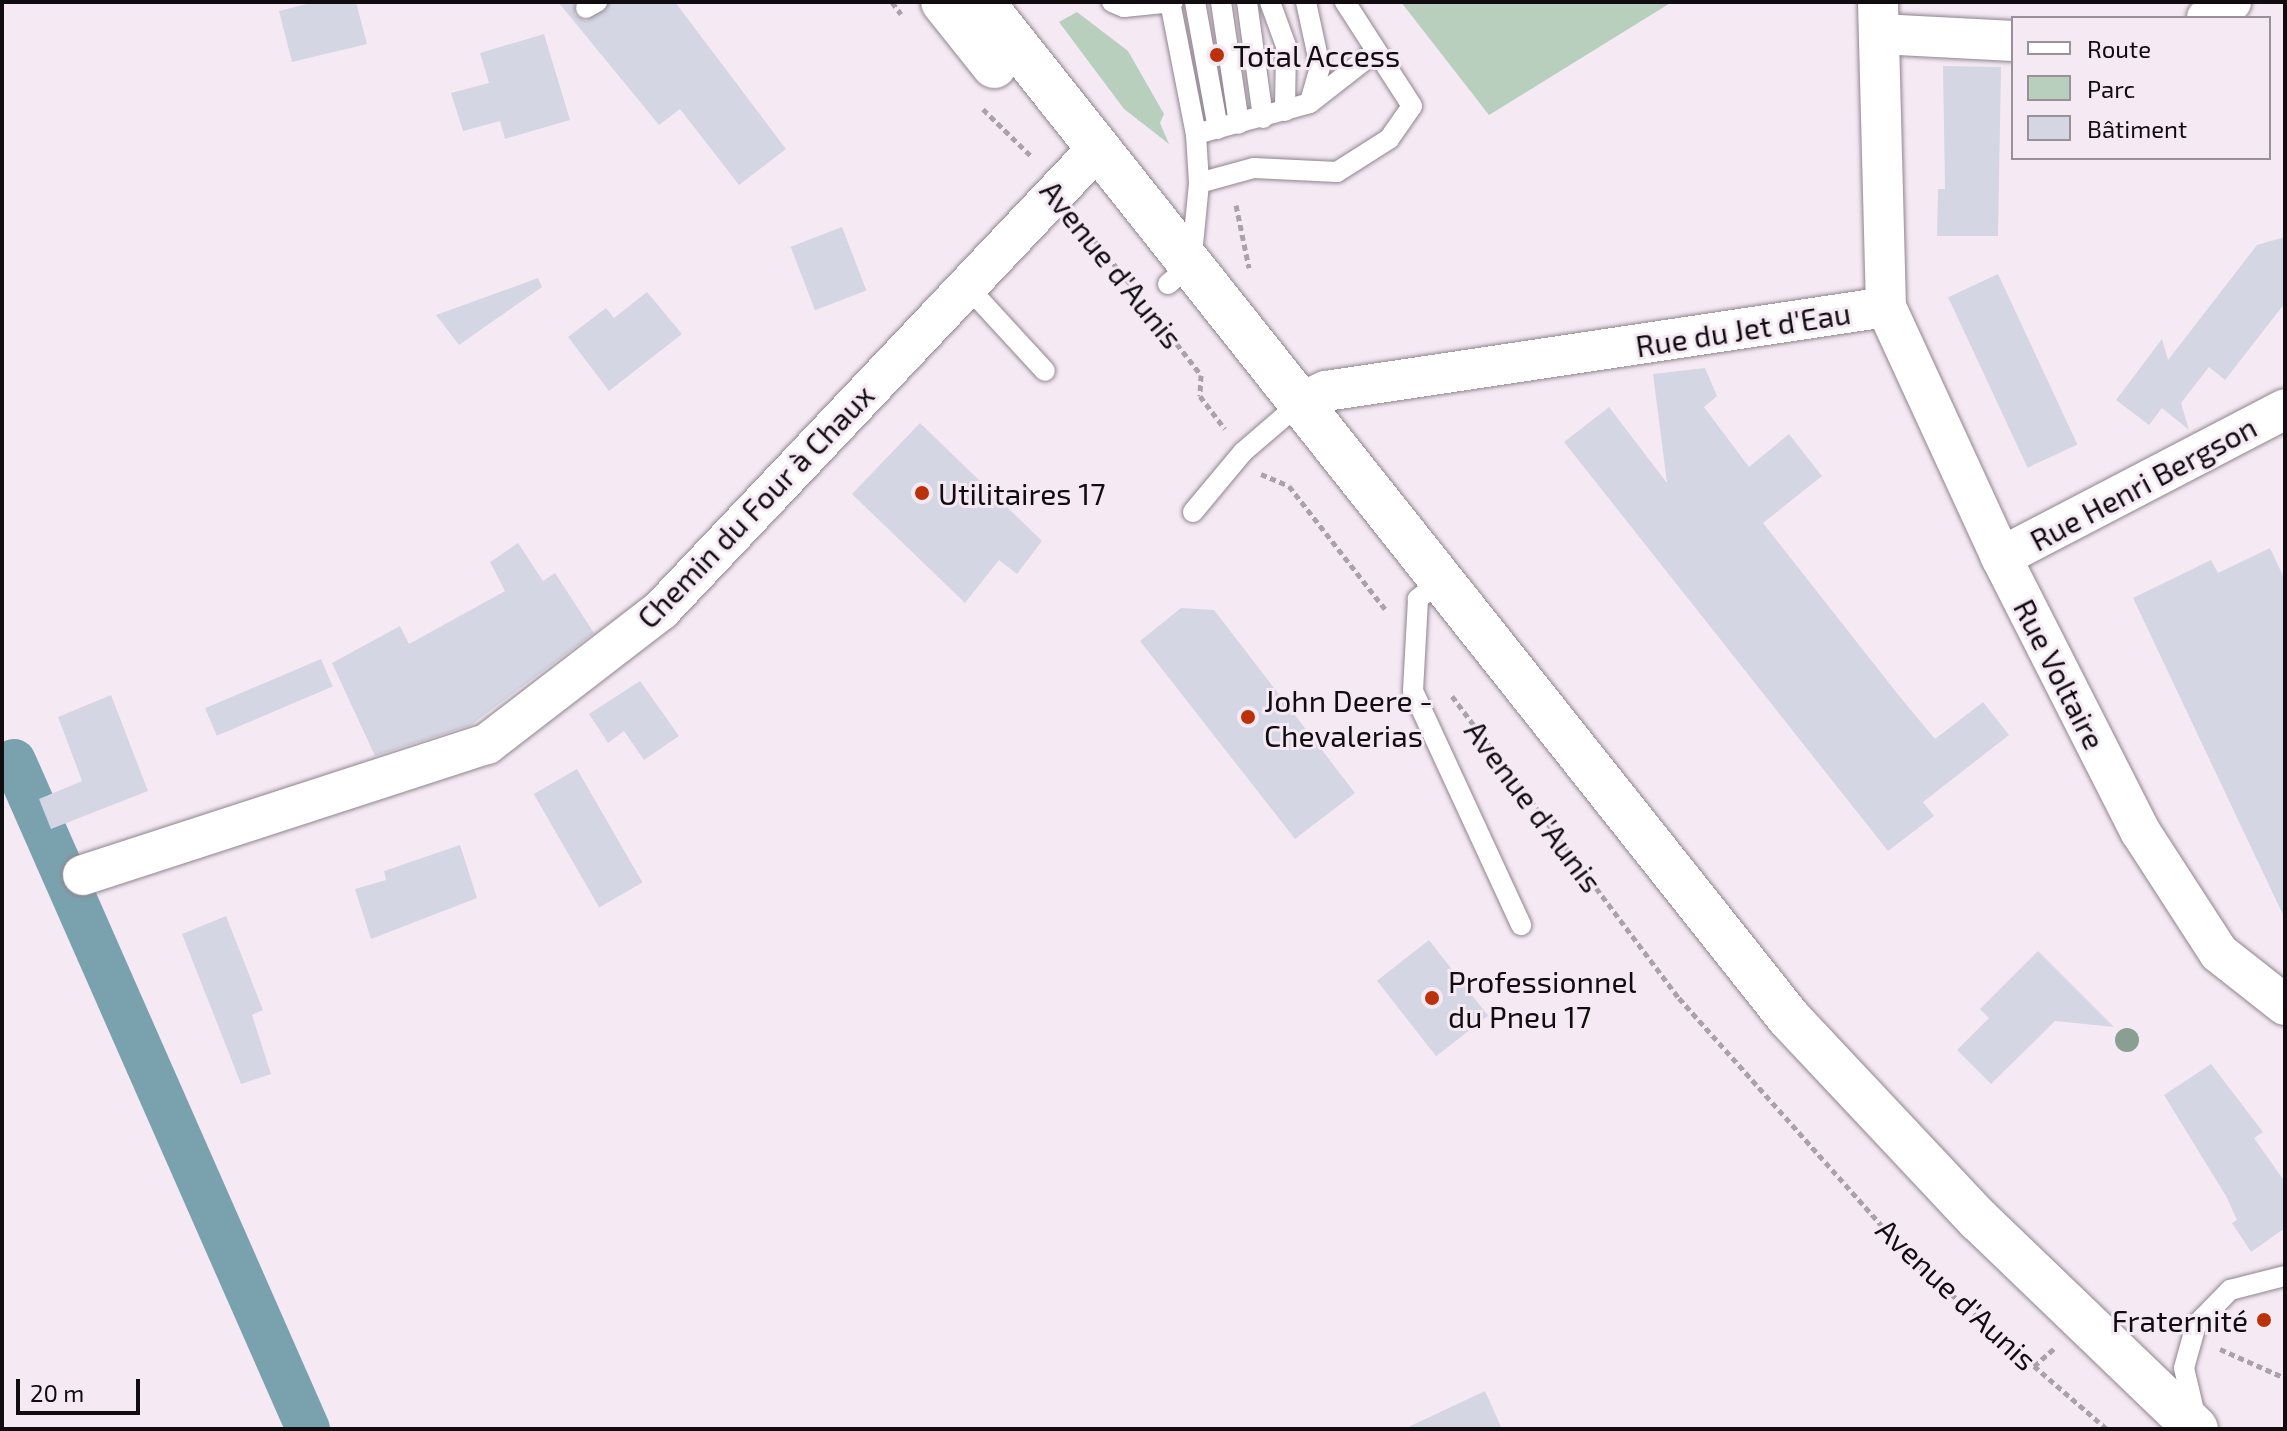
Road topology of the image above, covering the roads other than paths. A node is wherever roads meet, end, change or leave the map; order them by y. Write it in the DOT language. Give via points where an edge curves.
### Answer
graph roads {
  1 [pos="1112,2"];
  2 [pos="1172,2"];
  3 [pos="1195,2"];
  4 [pos="1221,2"];
  5 [pos="1247,2"];
  6 [pos="1270,2"];
  7 [pos="1306,2"];
  8 [pos="1345,2"];
  9 [pos="2231,2"];
  10 [pos="966,13"];
  11 [pos="2210,16"];
  12 [pos="1879,18"];
  13 [pos="2011,41"];
  14 [pos="1375,52"];
  15 [pos="1310,103"];
  16 [pos="1285,111"];
  17 [pos="1263,118"];
  18 [pos="1239,124"];
  19 [pos="1218,129"];
  20 [pos="1196,134"];
  21 [pos="1075,172"];
  22 [pos="1199,183"];
  23 [pos="1180,275"];
  24 [pos="965,284"];
  25 [pos="1886,307"];
  26 [pos="1045,371"];
  27 [pos="2285,409"];
  28 [pos="1289,412"];
  29 [pos="1193,512"];
  30 [pos="2001,557"];
  31 [pos="1430,590"];
  32 [pos="83,875"];
  33 [pos="1521,925"];
  34 [pos="2285,1005"];
  35 [pos="2285,1276"];
  36 [pos="2151,1429"];
  37 [pos="2199,1429"];
  1 -- 2 [label="lane" via="1124,7"];
  2 -- 20 [label="lane"];
  3 -- 19 [label="lane"];
  4 -- 18 [label="lane"];
  5 -- 17 [label="lane"];
  6 -- 16 [label="lane" via="1286,46"];
  7 -- 15 [label="lane" via="1320,67"];
  8 -- 14 [label="lane"];
  9 -- 11 [label="street"];
  10 -- 21 [label="main road, Avenue d'Aunis"];
  12 -- 13 [label="street"];
  12 -- 25 [label="street, Rue du Jet d'Eau"];
  14 -- 15 [label="lane"];
  14 -- 22 [label="lane" via="1412,106 1389,139 1337,172 1254,168"];
  15 -- 16 [label="lane"];
  16 -- 17 [label="lane"];
  17 -- 18 [label="lane"];
  18 -- 19 [label="lane"];
  19 -- 20 [label="lane"];
  20 -- 22 [label="lane"];
  21 -- 23 [label="main road, Avenue d'Aunis"];
  21 -- 24 [label="street, Chemin du Four à Chaux"];
  22 -- 23 [label="lane"];
  23 -- 28 [label="main road, Avenue d'Aunis"];
  24 -- 26 [label="lane"];
  24 -- 32 [label="street, Chemin du Four à Chaux" via="661,610 487,744"];
  25 -- 28 [label="street, Rue du Jet d'Eau" via="1326,391"];
  25 -- 30 [label="street, Rue Voltaire"];
  27 -- 30 [label="street, Rue Henri Bergson"];
  28 -- 29 [label="lane" via="1243,452"];
  28 -- 31 [label="main road, Avenue d'Aunis"];
  30 -- 34 [label="street, Rue Voltaire" via="2140,831 2219,953"];
  31 -- 33 [label="lane" via="1415,647 1413,691"];
  31 -- 36 [label="main road, Avenue d'Aunis" via="1767,1036 2040,1323"];
  31 -- 37 [label="main road, Avenue d'Aunis" via="1789,1018 1979,1220"];
  35 -- 37 [label="lane" via="2230,1290 2196,1325 2184,1368"];
}
